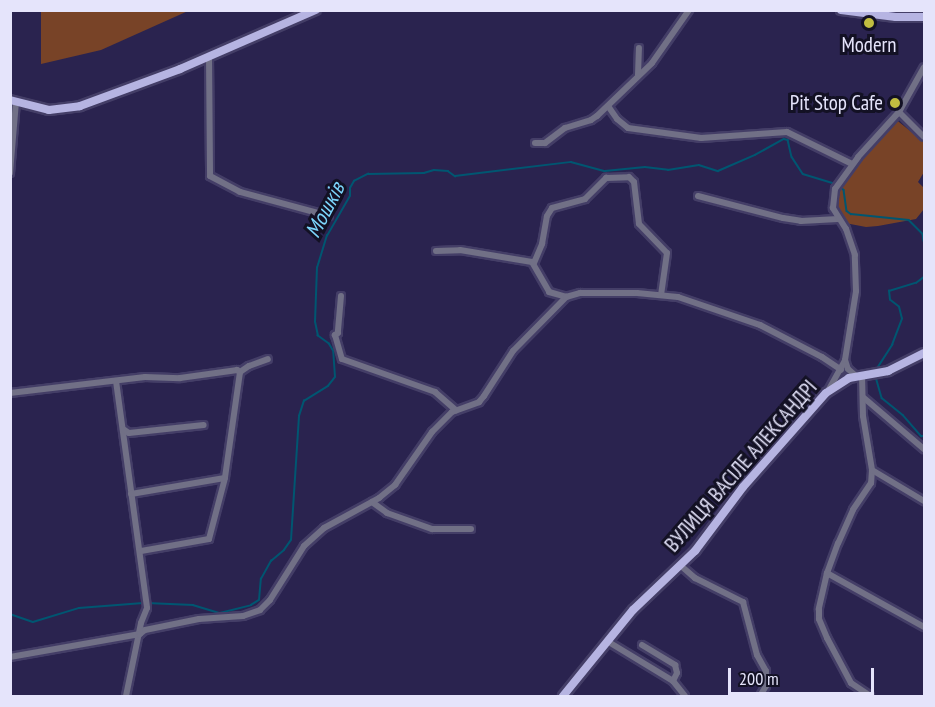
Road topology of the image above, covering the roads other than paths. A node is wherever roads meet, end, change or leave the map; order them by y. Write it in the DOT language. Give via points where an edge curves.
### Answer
graph roads {
  1 [pos="316,10"];
  2 [pos="689,10"];
  3 [pos="841,10"];
  4 [pos="918,15"];
  5 [pos="639,48"];
  6 [pos="209,56"];
  7 [pos="924,67"];
  8 [pos="638,75"];
  9 [pos="13,101"];
  10 [pos="608,106"];
  11 [pos="899,112"];
  12 [pos="924,137"];
  13 [pos="535,143"];
  14 [pos="11,162"];
  15 [pos="852,164"];
  16 [pos="10,174"];
  17 [pos="698,196"];
  18 [pos="329,216"];
  19 [pos="838,219"];
  20 [pos="436,251"];
  21 [pos="534,263"];
  22 [pos="661,295"];
  23 [pos="340,296"];
  24 [pos="566,297"];
  25 [pos="924,353"];
  26 [pos="268,359"];
  27 [pos="845,360"];
  28 [pos="841,370"];
  29 [pos="240,372"];
  30 [pos="859,376"];
  31 [pos="116,381"];
  32 [pos="10,393"];
  33 [pos="826,393"];
  34 [pos="864,398"];
  35 [pos="456,410"];
  36 [pos="204,425"];
  37 [pos="123,429"];
  38 [pos="923,445"];
  39 [pos="872,470"];
  40 [pos="225,478"];
  41 [pos="131,494"];
  42 [pos="924,501"];
  43 [pos="372,502"];
  44 [pos="471,529"];
  45 [pos="141,551"];
  46 [pos="680,565"];
  47 [pos="827,573"];
  48 [pos="924,627"];
  49 [pos="140,634"];
  50 [pos="607,642"];
  51 [pos="642,645"];
  52 [pos="10,657"];
  53 [pos="673,681"];
  54 [pos="126,696"];
  55 [pos="563,696"];
  56 [pos="685,696"];
  57 [pos="760,696"];
  58 [pos="870,696"];
  1 -- 6 [label="main road"];
  2 -- 8 [label="street" via="660,54"];
  3 -- 4 [label="main road"];
  5 -- 8 [label="street"];
  6 -- 9 [label="main road" via="80,106 49,110"];
  6 -- 18 [label="street" via="210,176 240,192"];
  7 -- 11 [label="street"];
  8 -- 10 [label="street"];
  9 -- 14 [label="street"];
  10 -- 13 [label="street" via="591,120 565,128 545,143"];
  10 -- 15 [label="street" via="628,128 701,138 787,132"];
  11 -- 12 [label="street"];
  11 -- 15 [label="street"];
  14 -- 16 [label="street"];
  15 -- 19 [label="street" via="835,189 832,203"];
  17 -- 19 [label="street" via="801,221"];
  19 -- 27 [label="street" via="851,241 856,273"];
  20 -- 21 [label="street" via="500,255"];
  21 -- 22 [label="street" via="552,208 585,198 606,178 629,177 634,182 639,224 667,253"];
  21 -- 24 [label="street" via="549,292"];
  22 -- 24 [label="street" via="580,293"];
  22 -- 28 [label="street" via="760,325"];
  23 -- 35 [label="street" via="335,335 342,359 435,392"];
  24 -- 35 [label="street" via="513,351 484,396"];
  25 -- 30 [label="main road, ВУЛИЦЯ ВАСІЛЕ АЛЕКСАНДРІ" via="882,372"];
  26 -- 29 [label="street"];
  27 -- 28 [label="street"];
  27 -- 30 [label="street" via="848,369"];
  28 -- 33 [label="street"];
  29 -- 31 [label="street"];
  29 -- 40 [label="street"];
  30 -- 33 [label="main road, ВУЛИЦЯ ВАСІЛЕ АЛЕКСАНДРІ"];
  30 -- 34 [label="street"];
  31 -- 32 [label="street"];
  31 -- 37 [label="street"];
  33 -- 46 [label="main road, ВУЛИЦЯ ВАСІЛЕ АЛЕКСАНДРІ"];
  34 -- 38 [label="street"];
  34 -- 39 [label="street"];
  35 -- 43 [label="street" via="432,432 394,485"];
  36 -- 37 [label="street" via="129,433"];
  37 -- 41 [label="street"];
  39 -- 42 [label="street"];
  39 -- 47 [label="street" via="871,483 853,510"];
  40 -- 41 [label="street"];
  40 -- 45 [label="street" via="209,539"];
  41 -- 45 [label="street"];
  43 -- 44 [label="street" via="387,513 432,529"];
  43 -- 49 [label="street" via="324,528 304,546 260,610 243,616 199,619"];
  45 -- 49 [label="street" via="147,608"];
  46 -- 50 [label="main road, ВУЛИЦЯ ВАСІЛЕ АЛЕКСАНДРІ"];
  46 -- 57 [label="street" via="695,578 743,602 757,655 766,671 766,686"];
  47 -- 48 [label="street"];
  47 -- 58 [label="street" via="819,619 851,683"];
  49 -- 52 [label="street"];
  49 -- 54 [label="street"];
  50 -- 53 [label="street"];
  50 -- 55 [label="main road, ВУЛИЦЯ ВАСІЛЕ АЛЕКСАНДРІ"];
  51 -- 53 [label="street" via="675,665"];
  53 -- 56 [label="street"];
}
